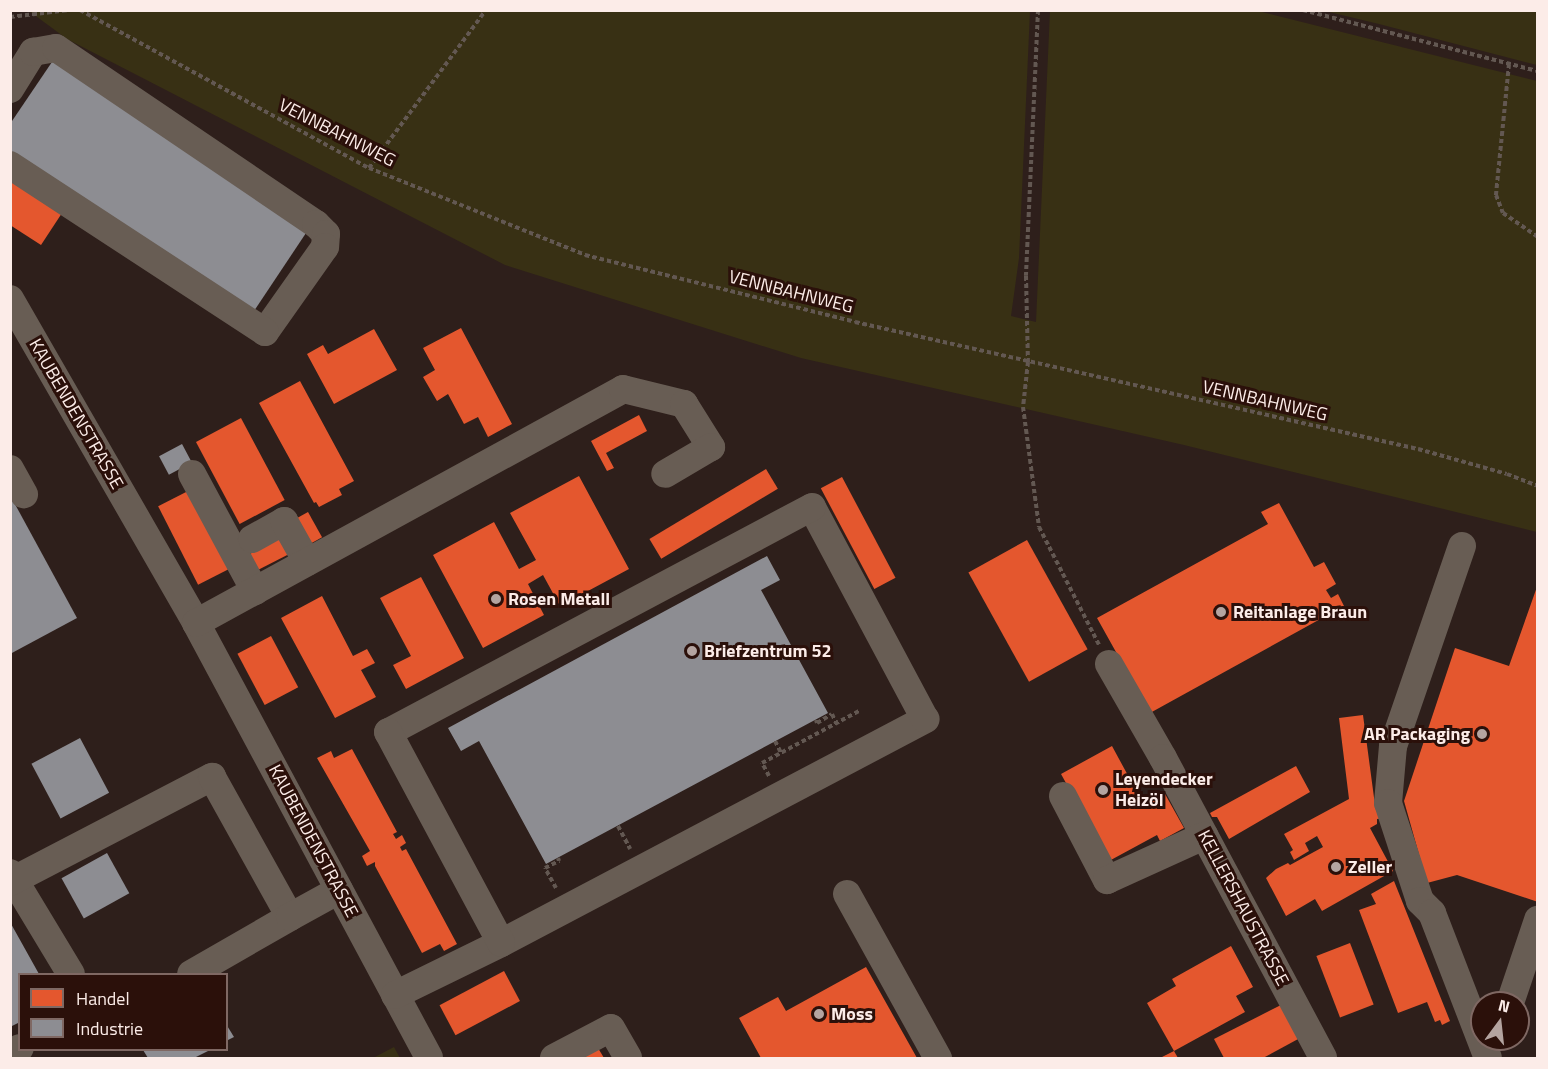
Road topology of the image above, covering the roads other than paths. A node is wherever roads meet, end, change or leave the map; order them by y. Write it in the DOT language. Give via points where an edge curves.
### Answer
graph roads {
  1 [pos="10,88"];
  2 [pos="10,165"];
  3 [pos="10,299"];
  4 [pos="10,469"];
  5 [pos="192,474"];
  6 [pos="665,474"];
  7 [pos="24,494"];
  8 [pos="252,539"];
  9 [pos="1462,546"];
  10 [pos="307,562"];
  11 [pos="255,591"];
  12 [pos="196,622"];
  13 [pos="1109,664"];
  14 [pos="1063,796"];
  15 [pos="1204,836"];
  16 [pos="12,878"];
  17 [pos="339,890"];
  18 [pos="847,894"];
  19 [pos="290,917"];
  20 [pos="1538,920"];
  21 [pos="501,943"];
  22 [pos="70,973"];
  23 [pos="194,973"];
  24 [pos="1514,991"];
  25 [pos="395,995"];
  26 [pos="429,1059"];
  27 [pos="554,1059"];
  28 [pos="628,1059"];
  29 [pos="938,1059"];
  30 [pos="1323,1059"];
  31 [pos="1488,1059"];
  1 -- 2 [label="street" via="33,52 56,48 316,224 326,234 325,247 265,332"];
  3 -- 12 [label="street, KAUBENDENSTRASSE"];
  4 -- 7 [label="street"];
  5 -- 11 [label="street"];
  6 -- 10 [label="street" via="711,447 684,404 623,390"];
  8 -- 10 [label="street" via="284,521"];
  9 -- 31 [label="street" via="1393,746 1388,802 1420,902 1432,913"];
  10 -- 11 [label="street"];
  11 -- 12 [label="street"];
  12 -- 17 [label="street, KAUBENDENSTRASSE"];
  13 -- 15 [label="street, KELLERSHAUSTRASSE"];
  14 -- 15 [label="street" via="1107,880"];
  15 -- 30 [label="street, KELLERSHAUSTRASSE"];
  16 -- 19 [label="street" via="212,777"];
  16 -- 22 [label="street"];
  17 -- 19 [label="street"];
  17 -- 25 [label="street, KAUBENDENSTRASSE"];
  18 -- 29 [label="street"];
  19 -- 23 [label="street"];
  20 -- 24 [label="street"];
  21 -- 21 [label="street" via="925,719 812,507 388,732"];
  21 -- 25 [label="street"];
  25 -- 26 [label="street, KAUBENDENSTRASSE"];
  27 -- 28 [label="street" via="611,1028"];
}
